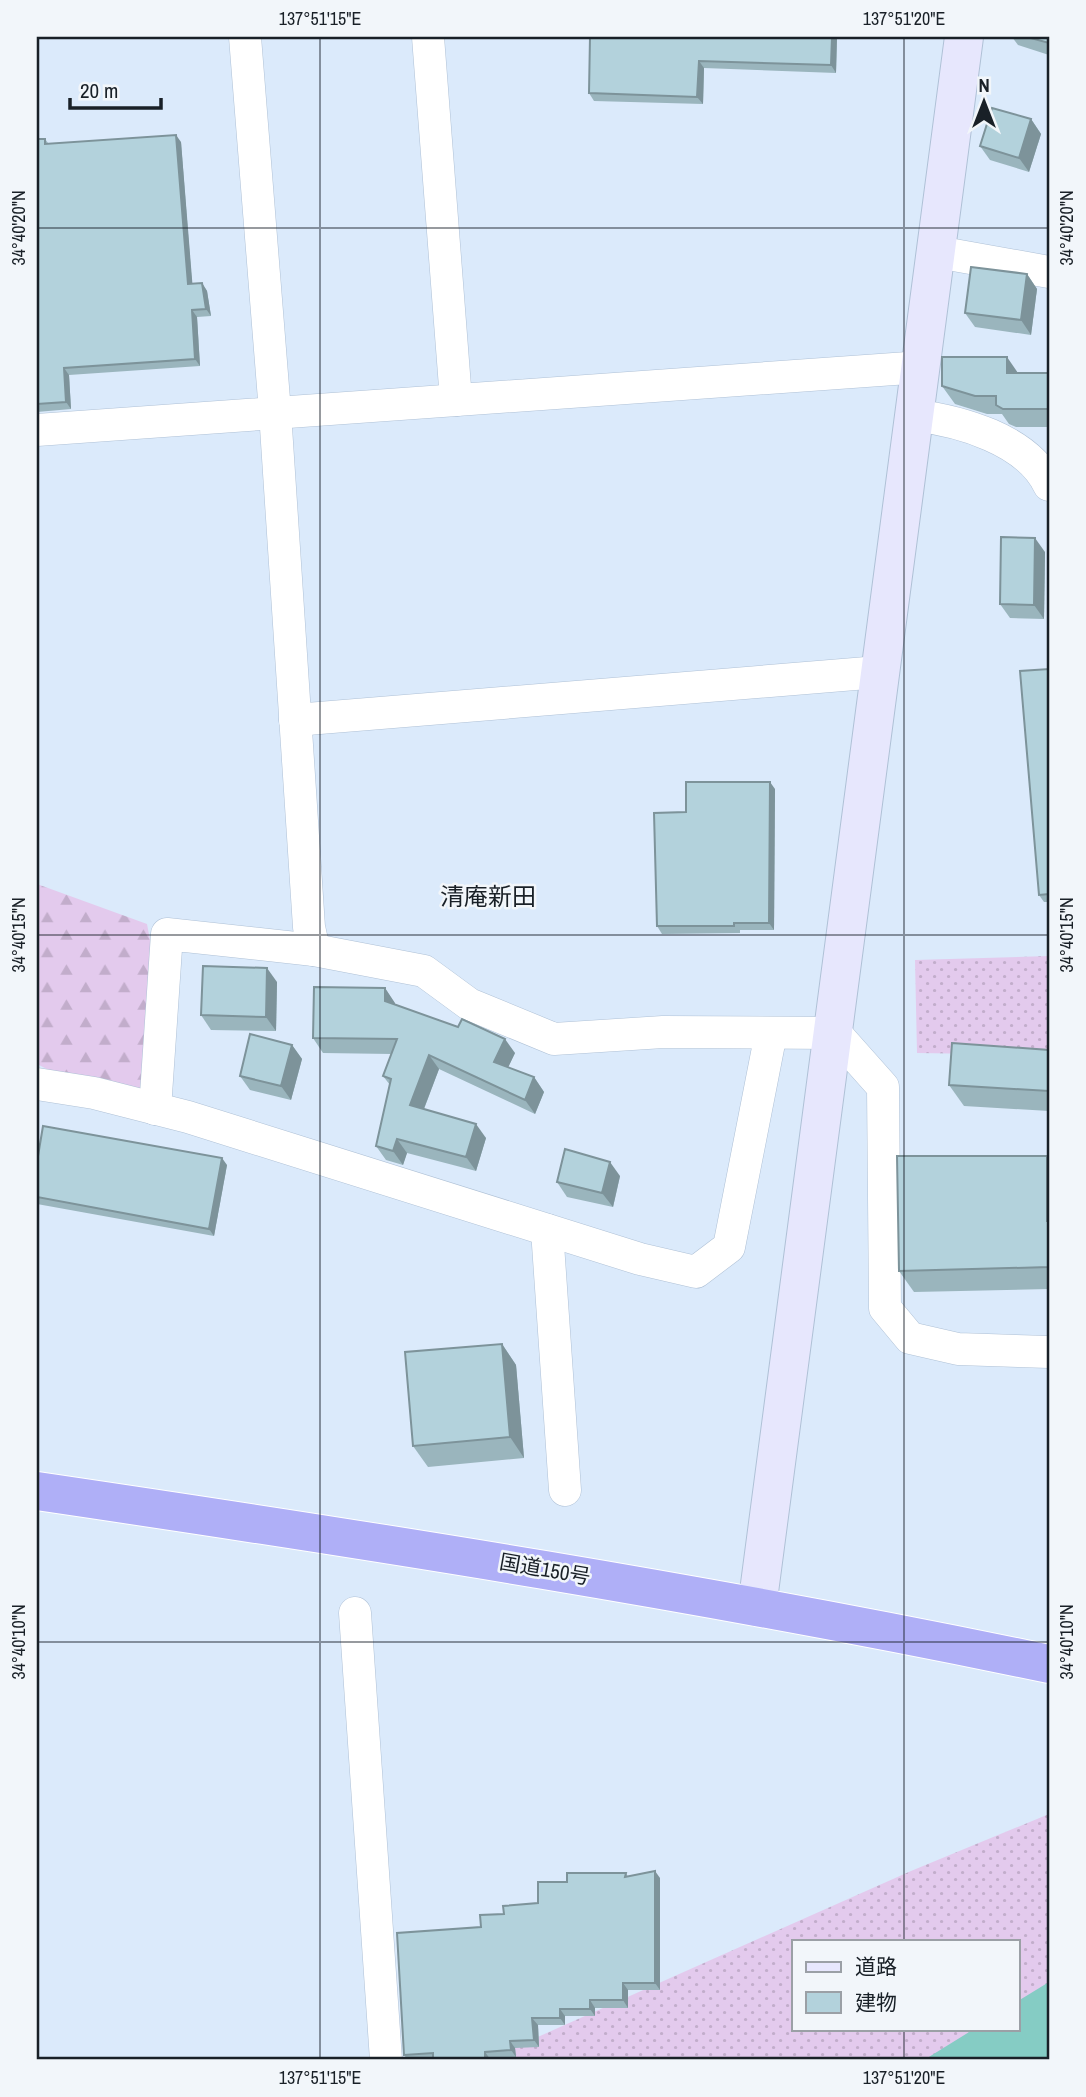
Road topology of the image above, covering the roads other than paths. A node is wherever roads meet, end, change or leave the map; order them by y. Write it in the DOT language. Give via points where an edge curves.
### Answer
graph roads {
  1 [pos="245,37"];
  2 [pos="428,37"];
  3 [pos="964,37"];
  4 [pos="937,252"];
  5 [pos="1049,272"];
  6 [pos="922,367"];
  7 [pos="456,400"];
  8 [pos="275,412"];
  9 [pos="913,415"];
  10 [pos="37,430"];
  11 [pos="1049,485"];
  12 [pos="879,672"];
  13 [pos="295,720"];
  14 [pos="314,950"];
  15 [pos="771,1033"];
  16 [pos="835,1033"];
  17 [pos="37,1084"];
  18 [pos="155,1109"];
  19 [pos="547,1230"];
  20 [pos="1049,1352"];
  21 [pos="565,1490"];
  22 [pos="37,1491"];
  23 [pos="757,1606"];
  24 [pos="355,1613"];
  25 [pos="1049,1664"];
  26 [pos="386,2060"];
  1 -- 8 [label="street"];
  2 -- 7 [label="street"];
  3 -- 4 [label="street"];
  4 -- 5 [label="street"];
  4 -- 6 [label="street"];
  6 -- 7 [label="street"];
  6 -- 9 [label="street"];
  7 -- 8 [label="street"];
  8 -- 10 [label="street"];
  8 -- 13 [label="street"];
  9 -- 11 [label="street" via="944,419 1009,444 1042,470"];
  9 -- 12 [label="street"];
  12 -- 13 [label="street"];
  12 -- 16 [label="street"];
  13 -- 14 [label="street"];
  14 -- 15 [label="street" via="424,971 469,1004 554,1039 663,1032"];
  14 -- 18 [label="street" via="167,934"];
  15 -- 16 [label="street"];
  15 -- 19 [label="street" via="729,1247 696,1272"];
  16 -- 20 [label="street" via="883,1087 885,1308 910,1338 958,1349"];
  16 -- 23 [label="street"];
  17 -- 18 [label="street"];
  18 -- 19 [label="street"];
  19 -- 21 [label="street"];
  22 -- 23 [label="highway, 国道150号" via="443,1550"];
  23 -- 25 [label="highway, 国道150号"];
  24 -- 26 [label="street"];
}
